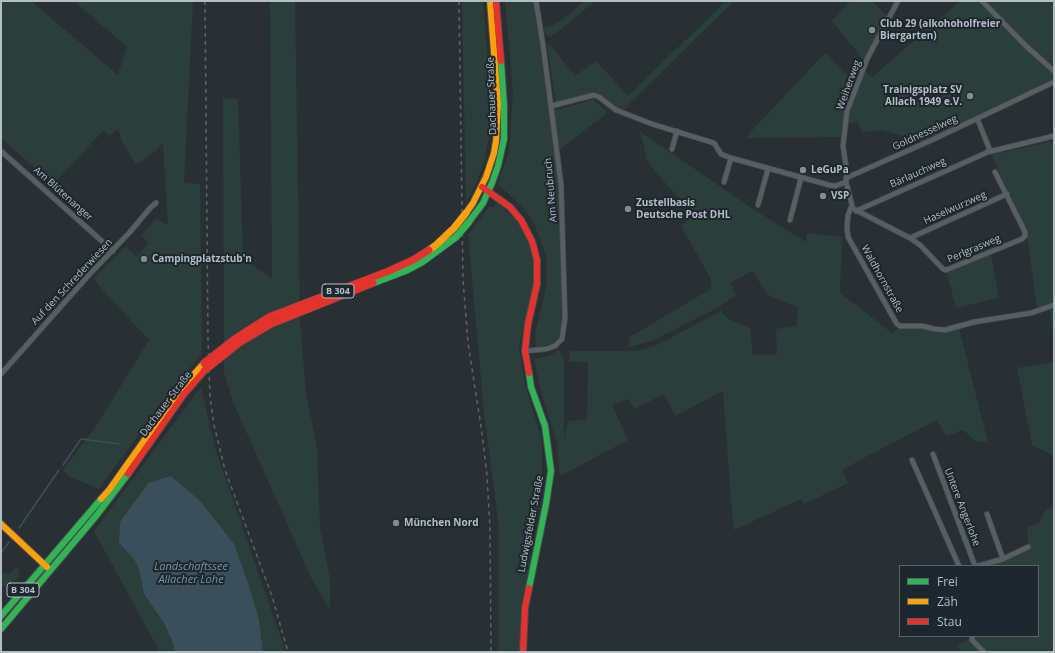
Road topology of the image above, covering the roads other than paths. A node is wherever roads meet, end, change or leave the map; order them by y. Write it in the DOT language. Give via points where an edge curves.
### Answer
graph roads {
  1 [pos="490,1"];
  2 [pos="496,1"];
  3 [pos="536,1"];
  4 [pos="898,1"];
  5 [pos="982,1"];
  6 [pos="1054,71"];
  7 [pos="1054,82"];
  8 [pos="551,106"];
  9 [pos="977,118"];
  10 [pos="677,131"];
  11 [pos="1054,136"];
  12 [pos="672,149"];
  13 [pos="1,151"];
  14 [pos="988,152"];
  15 [pos="731,158"];
  16 [pos="768,169"];
  17 [pos="995,172"];
  18 [pos="802,178"];
  19 [pos="846,180"];
  20 [pos="724,182"];
  21 [pos="482,187"];
  22 [pos="489,191"];
  23 [pos="1007,194"];
  24 [pos="156,203"];
  25 [pos="758,205"];
  26 [pos="853,208"];
  27 [pos="790,220"];
  28 [pos="910,238"];
  29 [pos="113,251"];
  30 [pos="1054,305"];
  31 [pos="525,351"];
  32 [pos="205,367"];
  33 [pos="1,374"];
  34 [pos="151,435"];
  35 [pos="933,454"];
  36 [pos="912,460"];
  37 [pos="987,514"];
  38 [pos="1,524"];
  39 [pos="1028,547"];
  40 [pos="1003,559"];
  41 [pos="45,565"];
  42 [pos="959,565"];
  43 [pos="976,565"];
  44 [pos="980,565"];
  45 [pos="51,571"];
  46 [pos="1,616"];
  47 [pos="1,629"];
  48 [pos="972,637"];
  49 [pos="523,652"];
  50 [pos="984,652"];
  1 -- 21 [label="main road, Dachauer Straße / B 304" via="498,104 497,128 494,153"];
  2 -- 22 [label="main road, Dachauer Straße / B 304" via="504,139"];
  3 -- 8 [label="street, Am Neubruch"];
  4 -- 19 [label="street, Weiherweg" via="868,57 848,110 843,146"];
  5 -- 6 [label="street"];
  7 -- 9 [label="street, Goldnesselweg"];
  8 -- 10 [label="street" via="594,95 616,110"];
  8 -- 31 [label="street, Am Neubruch" via="562,184 565,318 562,339 555,346"];
  9 -- 14 [label="street"];
  9 -- 19 [label="street, Goldnesselweg"];
  10 -- 12 [label="street"];
  10 -- 15 [label="street" via="714,143 721,154"];
  11 -- 14 [label="street, Bärlauchweg"];
  13 -- 29 [label="street, Am Blütenanger"];
  14 -- 26 [label="street, Bärlauchweg"];
  15 -- 16 [label="street, Goldnesselweg"];
  15 -- 20 [label="street"];
  16 -- 18 [label="street, Goldnesselweg"];
  16 -- 25 [label="street"];
  17 -- 23 [label="street"];
  18 -- 19 [label="street, Goldnesselweg" via="835,186"];
  18 -- 27 [label="street"];
  19 -- 26 [label="street, Weiherweg"];
  21 -- 22 [label="main road, Ludwigsfelder Straße"];
  21 -- 32 [label="main road, Dachauer Straße / B 304, bridge" via="454,228 436,245 413,260 269,317 236,338"];
  22 -- 31 [label="main road, Ludwigsfelder Straße" via="510,207 521,220 536,251 538,274"];
  22 -- 32 [label="main road, Dachauer Straße / B 304, bridge" via="476,214 456,237 422,262 271,324"];
  23 -- 28 [label="street, Haselwurzweg"];
  23 -- 28 [label="street, Perlgrasweg" via="1025,232 1022,239 946,270"];
  24 -- 29 [label="street, Auf den Schrederwiesen"];
  26 -- 28 [label="street, Perlgrasweg"];
  26 -- 30 [label="street, Waldhornstraße" via="848,215 848,237 900,326 945,330 974,322 1031,313"];
  29 -- 33 [label="street, Auf den Schrederwiesen"];
  31 -- 49 [label="main road, Ludwigsfelder Straße" via="531,387 545,426 551,471 526,604"];
  32 -- 34 [label="main road, Dachauer Straße / B 304" via="180,390"];
  34 -- 41 [label="main road, Dachauer Straße / B 304" via="109,490"];
  34 -- 45 [label="main road, Dachauer Straße / B 304" via="114,493"];
  35 -- 43 [label="street, Untere Angerlohe"];
  36 -- 42 [label="street"];
  37 -- 40 [label="street, Untere Angerlohe"];
  38 -- 41 [label="main road"];
  39 -- 40 [label="street, Untere Angerlohe"];
  40 -- 44 [label="street, Untere Angerlohe"];
  41 -- 45 [label="main road"];
  41 -- 46 [label="main road, Dachauer Straße / B 304"];
  45 -- 47 [label="main road, Dachauer Straße / B 304"];
  48 -- 50 [label="street"];
}
